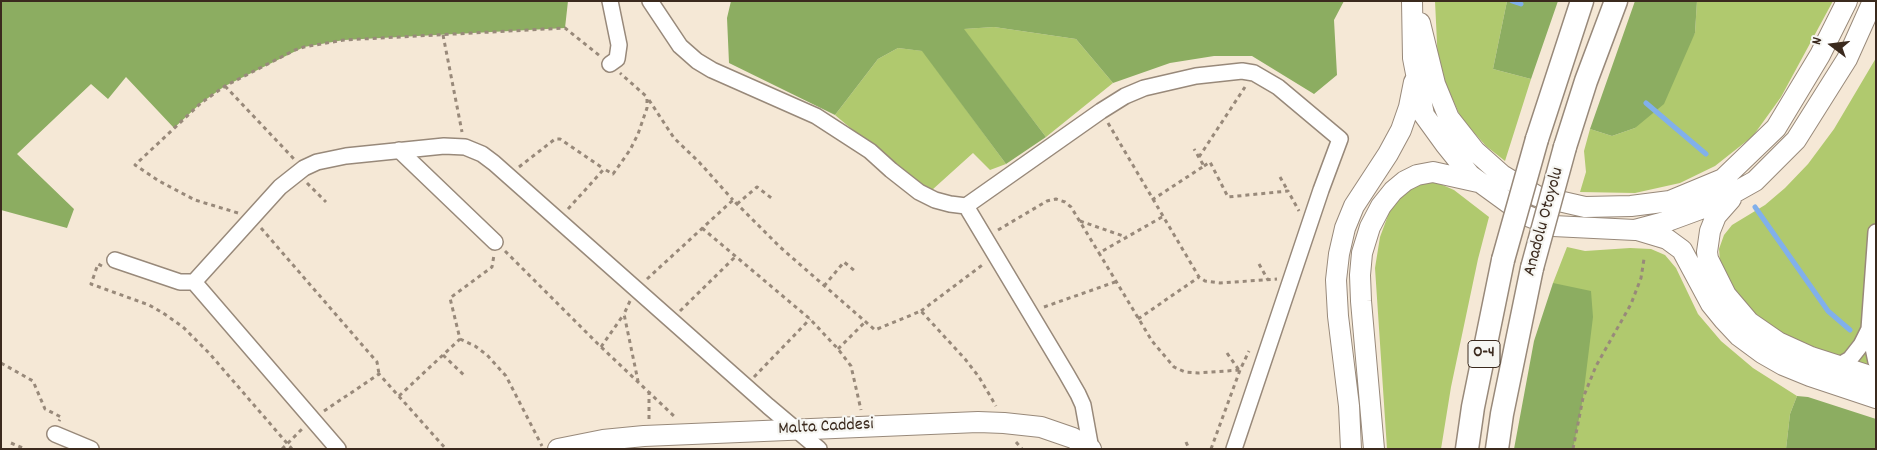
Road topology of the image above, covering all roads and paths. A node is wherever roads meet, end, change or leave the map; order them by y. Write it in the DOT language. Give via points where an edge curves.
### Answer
graph roads {
  1 [pos="610,1"];
  2 [pos="650,1"];
  3 [pos="1414,1"];
  4 [pos="1582,1"];
  5 [pos="1616,1"];
  6 [pos="1847,1"];
  7 [pos="1873,1"];
  8 [pos="442,35"];
  9 [pos="610,64"];
  10 [pos="1416,73"];
  11 [pos="1254,74"];
  12 [pos="225,86"];
  13 [pos="647,97"];
  14 [pos="1100,111"];
  15 [pos="465,147"];
  16 [pos="1194,149"];
  17 [pos="399,150"];
  18 [pos="1199,157"];
  19 [pos="1204,166"];
  20 [pos="604,169"];
  21 [pos="300,170"];
  22 [pos="508,175"];
  23 [pos="1280,177"];
  24 [pos="1478,182"];
  25 [pos="1739,190"];
  26 [pos="1288,191"];
  27 [pos="733,200"];
  28 [pos="774,200"];
  29 [pos="1152,200"];
  30 [pos="326,202"];
  31 [pos="737,204"];
  32 [pos="966,206"];
  33 [pos="1302,214"];
  34 [pos="251,217"];
  35 [pos="1162,217"];
  36 [pos="559,220"];
  37 [pos="1079,220"];
  38 [pos="702,228"];
  39 [pos="1635,230"];
  40 [pos="1876,232"];
  41 [pos="1126,237"];
  42 [pos="985,238"];
  43 [pos="496,242"];
  44 [pos="1099,253"];
  45 [pos="996,255"];
  46 [pos="736,256"];
  47 [pos="1644,259"];
  48 [pos="115,260"];
  49 [pos="1258,264"];
  50 [pos="1281,270"];
  51 [pos="855,271"];
  52 [pos="1199,277"];
  53 [pos="1278,279"];
  54 [pos="1268,280"];
  55 [pos="194,282"];
  56 [pos="1115,282"];
  57 [pos="824,286"];
  58 [pos="1275,288"];
  59 [pos="636,289"];
  60 [pos="921,311"];
  61 [pos="1029,313"];
  62 [pos="624,314"];
  63 [pos="810,319"];
  64 [pos="1138,319"];
  65 [pos="670,320"];
  66 [pos="865,322"];
  67 [pos="1869,329"];
  68 [pos="460,339"];
  69 [pos="1252,346"];
  70 [pos="601,347"];
  71 [pos="838,349"];
  72 [pos="1227,353"];
  73 [pos="443,355"];
  74 [pos="1876,362"];
  75 [pos="1,363"];
  76 [pos="1838,366"];
  77 [pos="1240,370"];
  78 [pos="379,374"];
  79 [pos="466,377"];
  80 [pos="1876,378"];
  81 [pos="638,380"];
  82 [pos="745,386"];
  83 [pos="649,391"];
  84 [pos="399,396"];
  85 [pos="1876,398"];
  86 [pos="313,418"];
  87 [pos="1004,423"];
  88 [pos="864,426"];
  89 [pos="796,429"];
  90 [pos="55,434"];
  91 [pos="690,434"];
  92 [pos="649,436"];
  93 [pos="1186,442"];
  94 [pos="11,443"];
  95 [pos="288,443"];
  96 [pos="25,449"];
  97 [pos="91,449"];
  98 [pos="282,449"];
  99 [pos="292,449"];
  100 [pos="338,449"];
  101 [pos="446,449"];
  102 [pos="543,449"];
  103 [pos="558,449"];
  104 [pos="820,449"];
  105 [pos="1091,449"];
  106 [pos="1189,449"];
  107 [pos="1211,449"];
  108 [pos="1234,449"];
  109 [pos="1351,449"];
  110 [pos="1374,449"];
  111 [pos="1467,449"];
  112 [pos="1497,449"];
  113 [pos="1573,449"];
  1 -- 9 [label="street" via="619,45 617,59"];
  2 -- 32 [label="street" via="680,46 697,61 816,116 870,151 919,192 935,200"];
  3 -- 6 [label="main road" via="1438,92 1449,118 1475,151 1502,175 1537,196 1585,207 1670,201 1724,179 1776,128 1820,55"];
  3 -- 10 [label="main road" via="1413,58"];
  4 -- 111 [label="highway, Anadolu Otoyolu / O-4, bridge" via="1537,139 1503,260"];
  5 -- 112 [label="highway, Anadolu Otoyolu / O-4, bridge" via="1565,147 1532,268"];
  7 -- 25 [label="main road" via="1846,59 1796,140 1755,181"];
  8 -- 9 [label="path" via="566,28"];
  8 -- 12 [label="path" via="344,40 304,47"];
  8 -- 15 [label="path"];
  9 -- 13 [label="path"];
  10 -- 24 [label="main road" via="1424,114"];
  10 -- 109 [label="main road" via="1401,130 1354,206 1339,254 1336,280 1338,316"];
  11 -- 14 [label="street" via="1222,72 1163,83 1125,96"];
  11 -- 18 [label="path"];
  11 -- 108 [label="street" via="1278,87 1340,139"];
  12 -- 21 [label="path"];
  12 -- 34 [label="path" via="135,165 195,200"];
  13 -- 20 [label="path" via="642,123 630,150 613,174"];
  13 -- 27 [label="path" via="674,138"];
  14 -- 29 [label="path"];
  14 -- 32 [label="street"];
  15 -- 17 [label="street"];
  15 -- 22 [label="street" via="482,154"];
  16 -- 18 [label="path"];
  17 -- 21 [label="street" via="332,158"];
  17 -- 43 [label="street"];
  18 -- 19 [label="path"];
  19 -- 26 [label="path" via="1210,162 1228,197"];
  19 -- 29 [label="path"];
  20 -- 22 [label="path" via="556,139"];
  20 -- 36 [label="path"];
  21 -- 30 [label="path"];
  21 -- 34 [label="street"];
  22 -- 36 [label="street"];
  23 -- 26 [label="path"];
  24 -- 39 [label="main road" via="1525,215 1553,226"];
  24 -- 110 [label="main road" via="1433,172 1417,175 1393,191 1370,227 1362,253 1360,292"];
  25 -- 39 [label="main road" via="1714,204"];
  25 -- 76 [label="main road" via="1716,216 1708,241 1708,259 1726,295 1750,322 1778,342"];
  26 -- 33 [label="path"];
  27 -- 31 [label="path"];
  27 -- 38 [label="path"];
  28 -- 31 [label="path" via="757,187"];
  29 -- 35 [label="path"];
  31 -- 57 [label="path"];
  32 -- 42 [label="street"];
  34 -- 55 [label="street"];
  34 -- 78 [label="path" via="377,362"];
  35 -- 41 [label="path"];
  35 -- 52 [label="path"];
  36 -- 59 [label="street"];
  37 -- 41 [label="path"];
  37 -- 42 [label="path" via="1065,202 1056,199 1047,201"];
  37 -- 44 [label="path"];
  38 -- 46 [label="path"];
  38 -- 59 [label="path"];
  39 -- 85 [label="main road" via="1667,239 1682,250 1711,304 1739,336 1762,353 1810,376"];
  40 -- 67 [label="street"];
  41 -- 44 [label="path"];
  42 -- 45 [label="street"];
  43 -- 68 [label="path" via="492,267 450,298"];
  43 -- 70 [label="path"];
  44 -- 56 [label="path"];
  45 -- 60 [label="path"];
  45 -- 61 [label="street"];
  46 -- 63 [label="path"];
  46 -- 65 [label="path"];
  47 -- 113 [label="path" via="1631,304 1596,366 1583,398"];
  48 -- 55 [label="street" via="180,282"];
  48 -- 95 [label="path" via="110,268 98,264 90,284 149,306 183,327"];
  49 -- 54 [label="path"];
  50 -- 53 [label="path"];
  51 -- 57 [label="path" via="844,262"];
  52 -- 54 [label="path" via="1211,283"];
  52 -- 64 [label="path"];
  53 -- 54 [label="path"];
  53 -- 58 [label="path"];
  55 -- 86 [label="street"];
  56 -- 61 [label="path"];
  56 -- 64 [label="path"];
  57 -- 66 [label="path"];
  59 -- 62 [label="path"];
  59 -- 65 [label="street"];
  60 -- 66 [label="path" via="875,330"];
  60 -- 87 [label="path" via="979,377"];
  61 -- 105 [label="street" via="1083,406"];
  62 -- 70 [label="path"];
  62 -- 81 [label="path"];
  63 -- 71 [label="path"];
  63 -- 82 [label="path"];
  64 -- 77 [label="path" via="1164,356 1179,370 1198,373"];
  65 -- 82 [label="street"];
  66 -- 71 [label="path"];
  67 -- 74 [label="street"];
  67 -- 76 [label="street" via="1850,359"];
  68 -- 73 [label="path"];
  68 -- 102 [label="path" via="487,355 506,376"];
  69 -- 77 [label="path"];
  70 -- 81 [label="path"];
  71 -- 88 [label="path" via="854,374"];
  72 -- 77 [label="path"];
  73 -- 79 [label="path"];
  73 -- 84 [label="path"];
  75 -- 90 [label="path" via="33,381 45,409 61,417"];
  76 -- 80 [label="main road"];
  77 -- 107 [label="path"];
  78 -- 84 [label="path"];
  78 -- 86 [label="path"];
  81 -- 83 [label="path"];
  82 -- 89 [label="street"];
  83 -- 91 [label="path"];
  83 -- 92 [label="path"];
  84 -- 101 [label="path"];
  86 -- 95 [label="path"];
  86 -- 100 [label="street"];
  87 -- 88 [label="main road, Malta Caddesi"];
  87 -- 105 [label="main road, Malta Caddesi" via="1041,427 1073,438"];
  88 -- 89 [label="main road, Malta Caddesi"];
  89 -- 91 [label="main road, Malta Caddesi"];
  89 -- 104 [label="street"];
  90 -- 97 [label="street"];
  91 -- 92 [label="main road, Malta Caddesi"];
  92 -- 103 [label="main road, Malta Caddesi" via="603,440"];
  93 -- 106 [label="path"];
  94 -- 96 [label="path"];
  95 -- 98 [label="path"];
  95 -- 99 [label="path"];
}
